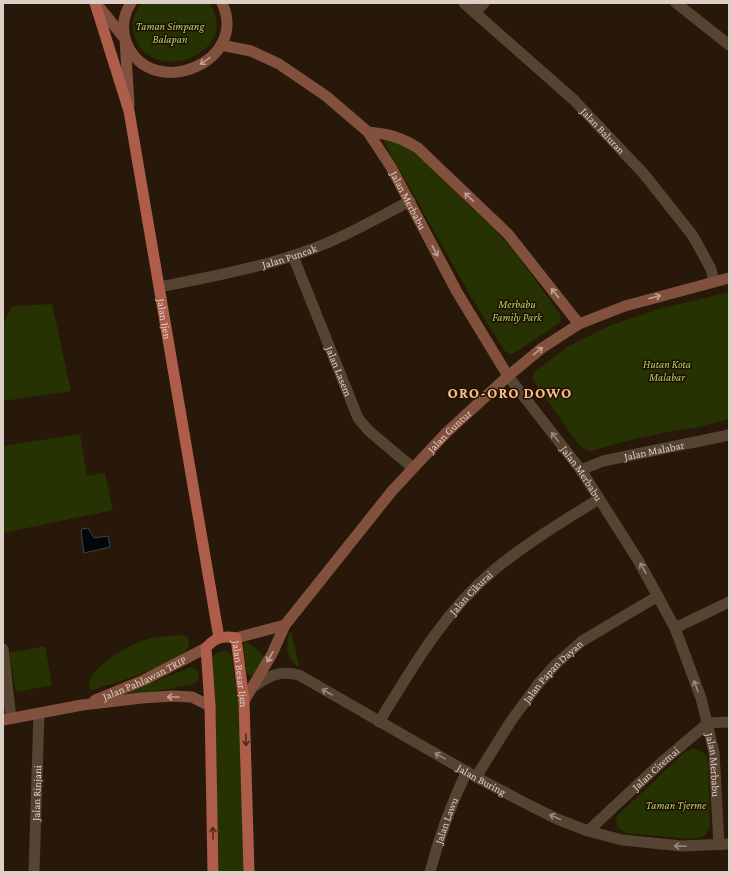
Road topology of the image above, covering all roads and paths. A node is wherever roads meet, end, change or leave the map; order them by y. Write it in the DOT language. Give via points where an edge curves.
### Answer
graph roads {
  1 [pos="95,3"];
  2 [pos="130,3"];
  3 [pos="222,3"];
  4 [pos="464,3"];
  5 [pos="484,3"];
  6 [pos="676,3"];
  7 [pos="475,13"];
  8 [pos="125,39"];
  9 [pos="221,45"];
  10 [pos="729,45"];
  11 [pos="130,111"];
  12 [pos="368,132"];
  13 [pos="410,201"];
  14 [pos="293,256"];
  15 [pos="729,278"];
  16 [pos="714,281"];
  17 [pos="160,287"];
  18 [pos="579,324"];
  19 [pos="508,376"];
  20 [pos="729,434"];
  21 [pos="413,468"];
  22 [pos="581,470"];
  23 [pos="600,499"];
  24 [pos="658,596"];
  25 [pos="729,602"];
  26 [pos="286,625"];
  27 [pos="675,628"];
  28 [pos="219,638"];
  29 [pos="236,638"];
  30 [pos="206,648"];
  31 [pos="3,649"];
  32 [pos="253,687"];
  33 [pos="244,701"];
  34 [pos="82,705"];
  35 [pos="210,706"];
  36 [pos="39,713"];
  37 [pos="7,719"];
  38 [pos="379,722"];
  39 [pos="729,722"];
  40 [pos="708,723"];
  41 [pos="472,774"];
  42 [pos="588,830"];
  43 [pos="724,845"];
  44 [pos="34,872"];
  45 [pos="214,872"];
  46 [pos="250,872"];
  47 [pos="430,872"];
  1 -- 8 [label="main road"];
  1 -- 11 [label="main road, Jalan Ijen"];
  2 -- 8 [label="main road" via="124,18"];
  3 -- 9 [label="main road" via="227,15 227,25"];
  4 -- 7 [label="street, Jalan Baluran"];
  5 -- 7 [label="street"];
  6 -- 10 [label="street"];
  7 -- 16 [label="street, Jalan Baluran" via="574,100 644,174 693,236"];
  9 -- 8 [label="main road, one-way" via="200,65 187,71 166,72 156,71 143,64 129,49"];
  8 -- 11 [label="main road"];
  9 -- 12 [label="main road, Jalan Merbabu" via="251,51 279,64 326,96"];
  11 -- 17 [label="main road, Jalan Ijen"];
  12 -- 13 [label="main road, Jalan Merbabu"];
  18 -- 12 [label="main road, one-way" via="508,234 428,157 403,139 384,133"];
  13 -- 14 [label="street, Jalan Puncak" via="323,245"];
  13 -- 19 [label="main road, Jalan Merbabu, one-way" via="457,292"];
  14 -- 17 [label="street, Jalan Puncak"];
  14 -- 21 [label="street, Jalan Lasem" via="358,418 369,431"];
  15 -- 16 [label="main road, Jalan Guntur"];
  18 -- 16 [label="main road, Jalan Guntur, one-way" via="625,306"];
  17 -- 28 [label="main road, Jalan Ijen"];
  19 -- 18 [label="main road, Jalan Guntur, one-way" via="542,348"];
  19 -- 21 [label="main road, Jalan Guntur" via="446,433"];
  22 -- 19 [label="street, Jalan Merbabu, one-way"];
  20 -- 22 [label="street, Jalan Malabar" via="603,461"];
  21 -- 26 [label="main road, Jalan Guntur"];
  22 -- 23 [label="street, Jalan Merbabu"];
  24 -- 23 [label="street, Jalan Merbabu, one-way"];
  23 -- 38 [label="street, Jalan Cikurai" via="513,555 475,588 448,617 419,656"];
  24 -- 27 [label="street, Jalan Merbabu"];
  24 -- 41 [label="street, Jalan Papan Dayan" via="582,641 556,664"];
  25 -- 27 [label="street"];
  26 -- 29 [label="main road"];
  26 -- 32 [label="main road, Jalan Guntur, one-way"];
  40 -- 27 [label="street, Jalan Merbabu, one-way"];
  28 -- 29 [label="main road, Jalan Besar Ijen"];
  28 -- 30 [label="main road, Jalan Besar Ijen"];
  29 -- 33 [label="main road, Jalan Besar Ijen"];
  30 -- 34 [label="main road, Jalan Pahlawan TRIP" via="144,680"];
  30 -- 35 [label="main road"];
  31 -- 37 [label="street"];
  32 -- 33 [label="main road, Jalan Guntur"];
  38 -- 32 [label="street, Jalan Buring, one-way" via="299,675 272,675"];
  33 -- 46 [label="main road, Jalan Besar Ijen, one-way"];
  35 -- 34 [label="main road, Jalan Pahlawan TRIP, one-way" via="192,697 173,696"];
  34 -- 36 [label="main road, Jalan Pahlawan TRIP"];
  45 -- 35 [label="main road, one-way"];
  36 -- 37 [label="main road, Jalan Pahlawan TRIP"];
  36 -- 44 [label="street, Jalan Rinjani"];
  41 -- 38 [label="street, Jalan Buring, one-way"];
  39 -- 40 [label="street"];
  40 -- 42 [label="street, Jalan Ciremai"];
  40 -- 43 [label="street, Jalan Merbabu"];
  42 -- 41 [label="street, Jalan Buring, one-way" via="527,804"];
  41 -- 47 [label="street, Jalan Lawu" via="452,803"];
  43 -- 42 [label="street, Jalan Buring, one-way" via="682,846 622,840"];
}
